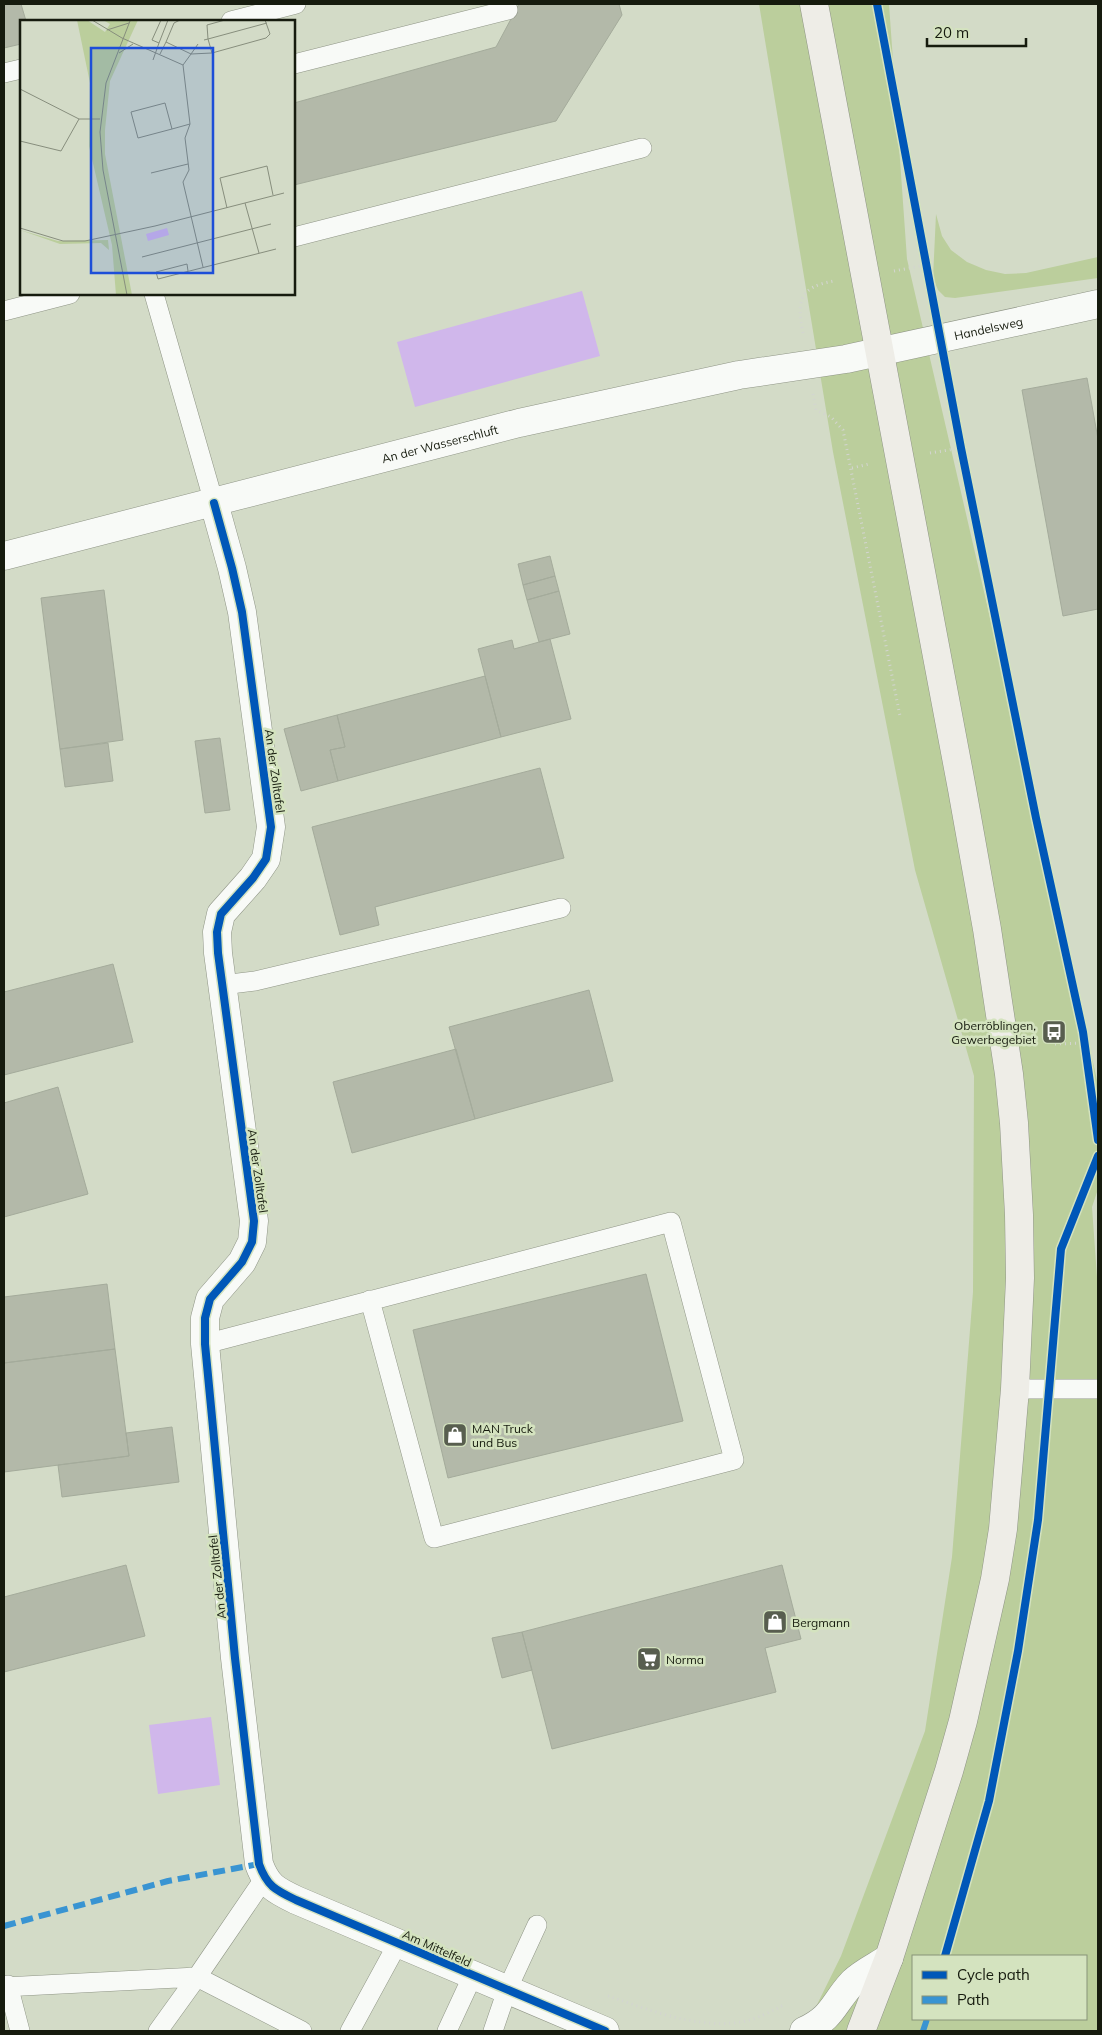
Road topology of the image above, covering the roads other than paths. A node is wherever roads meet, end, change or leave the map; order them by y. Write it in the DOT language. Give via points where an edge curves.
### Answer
graph roads {
  1 [pos="296,4"];
  2 [pos="506,4"];
  3 [pos="814,4"];
  4 [pos="235,20"];
  5 [pos="295,64"];
  6 [pos="20,69"];
  7 [pos="4,73"];
  8 [pos="642,148"];
  9 [pos="295,237"];
  10 [pos="66,295"];
  11 [pos="154,295"];
  12 [pos="1098,304"];
  13 [pos="4,311"];
  14 [pos="880,352"];
  15 [pos="214,503"];
  16 [pos="4,556"];
  17 [pos="561,908"];
  18 [pos="222,985"];
  19 [pos="370,1300"];
  20 [pos="205,1344"];
  21 [pos="1015,1389"];
  22 [pos="1098,1389"];
  23 [pos="264,1879"];
  24 [pos="537,1925"];
  25 [pos="398,1943"];
  26 [pos="889,1958"];
  27 [pos="473,1975"];
  28 [pos="197,1977"];
  29 [pos="6,1986"];
  30 [pos="507,1990"];
  31 [pos="809,2029"];
  32 [pos="20,2031"];
  33 [pos="158,2031"];
  34 [pos="302,2031"];
  35 [pos="350,2031"];
  36 [pos="447,2031"];
  37 [pos="493,2031"];
  38 [pos="605,2031"];
  39 [pos="861,2031"];
  1 -- 4 [label="lane"];
  2 -- 5 [label="lane" via="508,10"];
  3 -- 14 [label="main road"];
  6 -- 7 [label="lane"];
  8 -- 9 [label="lane"];
  10 -- 13 [label="lane"];
  11 -- 15 [label="lane"];
  12 -- 14 [label="street, Handelsweg"];
  14 -- 15 [label="street, An der Wasserschluft" via="739,375 519,423"];
  14 -- 21 [label="main road" via="962,788 1004,1034 1014,1123 1019,1215 1020,1287"];
  15 -- 16 [label="street, An der Wasserschluft"];
  15 -- 18 [label="street, An der Zolltafel" via="242,612 271,827 266,859 221,914 218,953"];
  17 -- 18 [label="lane" via="255,981"];
  18 -- 20 [label="street, An der Zolltafel" via="254,1221 252,1242 242,1262 210,1298 205,1318"];
  19 -- 19 [label="lane" via="434,1538 734,1460 671,1222"];
  19 -- 20 [label="lane"];
  20 -- 23 [label="street, An der Zolltafel" via="235,1658 259,1864"];
  21 -- 22 [label="lane"];
  21 -- 26 [label="main road" via="1002,1530 978,1656 949,1772"];
  23 -- 25 [label="street, Am Mittelfeld" via="274,1890"];
  23 -- 28 [label="lane"];
  24 -- 30 [label="lane"];
  25 -- 27 [label="street, Am Mittelfeld"];
  25 -- 35 [label="lane"];
  26 -- 31 [label="street" via="853,1981 835,2008"];
  26 -- 39 [label="main road"];
  27 -- 30 [label="street, Am Mittelfeld"];
  27 -- 36 [label="lane"];
  28 -- 29 [label="lane"];
  28 -- 33 [label="lane"];
  28 -- 34 [label="lane"];
  29 -- 32 [label="lane"];
  30 -- 37 [label="lane"];
  30 -- 38 [label="street, Am Mittelfeld"];
}
